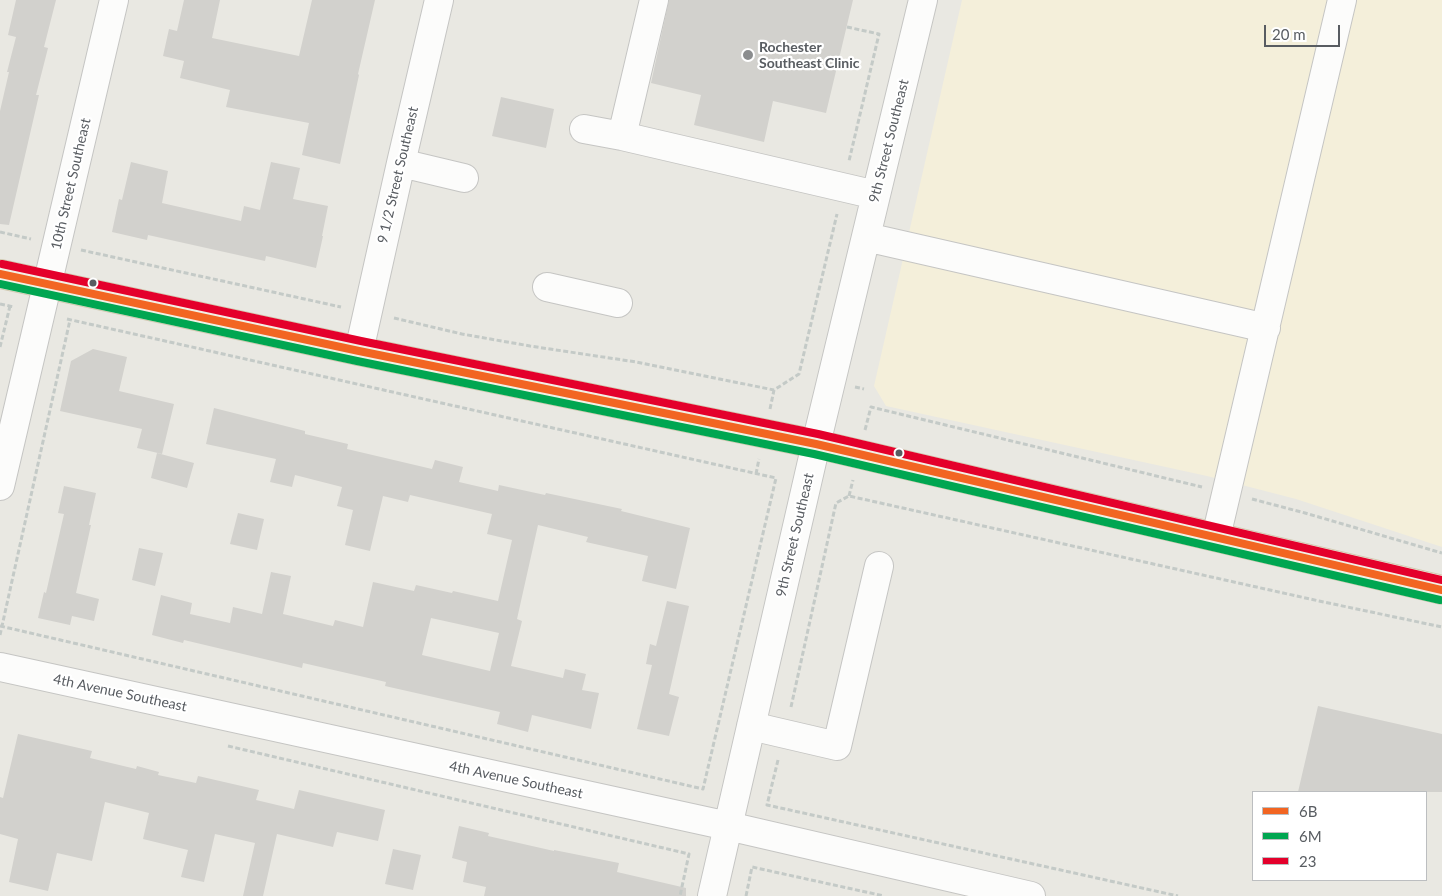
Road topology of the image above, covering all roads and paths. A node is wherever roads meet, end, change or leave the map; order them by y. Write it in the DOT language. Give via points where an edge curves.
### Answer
graph roads {
  1 [pos="114,0"];
  2 [pos="439,0"];
  3 [pos="654,0"];
  4 [pos="923,0"];
  5 [pos="1337,1"];
  6 [pos="847,27"];
  7 [pos="879,34"];
  8 [pos="584,129"];
  9 [pos="622,136"];
  10 [pos="400,163"];
  11 [pos="464,178"];
  12 [pos="876,195"];
  13 [pos="0,232"];
  14 [pos="866,236"];
  15 [pos="35,240"];
  16 [pos="83,250"];
  17 [pos="0,274"];
  18 [pos="47,285"];
  19 [pos="547,287"];
  20 [pos="618,303"];
  21 [pos="0,304"];
  22 [pos="343,308"];
  23 [pos="394,318"];
  24 [pos="1266,328"];
  25 [pos="0,347"];
  26 [pos="358,351"];
  27 [pos="798,374"];
  28 [pos="871,408"];
  29 [pos="816,444"];
  30 [pos="0,486"];
  31 [pos="1227,492"];
  32 [pos="1216,537"];
  33 [pos="1442,553"];
  34 [pos="880,566"];
  35 [pos="1442,590"];
  36 [pos="1,626"];
  37 [pos="1442,627"];
  38 [pos="0,635"];
  39 [pos="0,667"];
  40 [pos="751,726"];
  41 [pos="785,734"];
  42 [pos="223,745"];
  43 [pos="728,826"];
  44 [pos="680,896"];
  45 [pos="712,896"];
  46 [pos="746,896"];
  47 [pos="884,896"];
  48 [pos="1031,896"];
  49 [pos="1178,896"];
  1 -- 18 [label="street, 10th Street Southeast"];
  2 -- 10 [label="street, 9 1/2 Street Southeast"];
  3 -- 9 [label="street"];
  4 -- 12 [label="street, 9th Street Southeast"];
  5 -- 24 [label="street"];
  6 -- 7 [label="path"];
  8 -- 9 [label="street"];
  9 -- 12 [label="street"];
  10 -- 11 [label="street"];
  10 -- 26 [label="street, 9 1/2 Street Southeast"];
  12 -- 14 [label="street, 9th Street Southeast"];
  13 -- 15 [label="path"];
  14 -- 24 [label="street"];
  14 -- 29 [label="street, 9th Street Southeast"];
  16 -- 22 [label="path"];
  17 -- 18 [label="main road"];
  18 -- 26 [label="main road"];
  18 -- 30 [label="street, 10th Street Southeast"];
  19 -- 20 [label="street"];
  21 -- 25 [label="path" via="10,306"];
  23 -- 27 [label="path" via="462,334 636,362 774,390"];
  24 -- 31 [label="street"];
  26 -- 29 [label="main road"];
  28 -- 31 [label="path"];
  29 -- 32 [label="main road"];
  29 -- 40 [label="street, 9th Street Southeast"];
  31 -- 32 [label="street"];
  31 -- 33 [label="path"];
  32 -- 35 [label="main road"];
  34 -- 41 [label="street" via="837,746"];
  36 -- 36 [label="path" via="703,789 776,478 70,320"];
  36 -- 38 [label="path"];
  37 -- 41 [label="path" via="849,496 836,503"];
  39 -- 43 [label="street, 4th Avenue Southeast"];
  40 -- 41 [label="street"];
  40 -- 43 [label="street, 9th Street Southeast"];
  41 -- 49 [label="path" via="767,805"];
  42 -- 44 [label="path" via="689,854"];
  43 -- 45 [label="street, 9th Street Southeast"];
  43 -- 48 [label="street, 4th Avenue Southeast"];
  46 -- 47 [label="path" via="752,866"];
}
